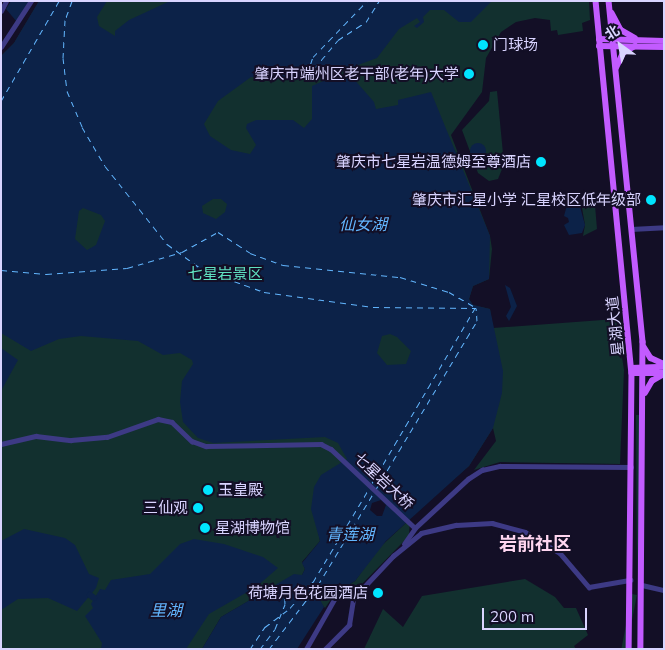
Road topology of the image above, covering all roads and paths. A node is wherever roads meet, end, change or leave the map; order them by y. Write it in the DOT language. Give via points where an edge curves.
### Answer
graph roads {
  1 [pos="6,1"];
  2 [pos="31,1"];
  3 [pos="596,1"];
  4 [pos="609,1"];
  5 [pos="610,9"];
  6 [pos="1,10"];
  7 [pos="613,38"];
  8 [pos="599,39"];
  9 [pos="637,39"];
  10 [pos="664,44"];
  11 [pos="600,46"];
  12 [pos="613,46"];
  13 [pos="635,46"];
  14 [pos="1,47"];
  15 [pos="615,70"];
  16 [pos="616,87"];
  17 [pos="604,88"];
  18 [pos="664,227"];
  19 [pos="631,229"];
  20 [pos="638,289"];
  21 [pos="624,290"];
  22 [pos="643,342"];
  23 [pos="664,366"];
  24 [pos="644,370"];
  25 [pos="632,371"];
  26 [pos="664,374"];
  27 [pos="644,397"];
  28 [pos="632,413"];
  29 [pos="643,414"];
  30 [pos="1,444"];
  31 [pos="631,466"];
  32 [pos="415,529"];
  33 [pos="420,534"];
  34 [pos="400,549"];
  35 [pos="630,580"];
  36 [pos="642,585"];
  37 [pos="664,590"];
  38 [pos="354,594"];
  39 [pos="306,649"];
  40 [pos="325,649"];
  41 [pos="629,649"];
  42 [pos="641,649"];
  1 -- 6 [label="street"];
  2 -- 14 [label="street"];
  3 -- 8 [label="main road, 星湖大道"];
  4 -- 5 [label="main road, 星湖大道"];
  5 -- 7 [label="main road, 星湖大道"];
  5 -- 9 [label="main road" via="621,30"];
  7 -- 8 [label="main road"];
  7 -- 9 [label="main road"];
  7 -- 12 [label="main road, 星湖大道"];
  8 -- 11 [label="main road, 星湖大道"];
  9 -- 10 [label="main road"];
  10 -- 13 [label="main road"];
  11 -- 12 [label="main road"];
  11 -- 17 [label="main road, 星湖大道"];
  12 -- 13 [label="main road"];
  12 -- 15 [label="main road, 星湖大道"];
  13 -- 15 [label="main road" via="624,54"];
  15 -- 16 [label="main road, 星湖大道"];
  16 -- 17 [label="main road"];
  16 -- 19 [label="main road, 星湖大道"];
  17 -- 21 [label="main road, 星湖大道"];
  18 -- 19 [label="street"];
  19 -- 20 [label="main road, 星湖大道"];
  20 -- 21 [label="main road"];
  20 -- 22 [label="main road, 星湖大道"];
  21 -- 25 [label="main road, 星湖大道"];
  22 -- 23 [label="main road" via="651,358"];
  22 -- 24 [label="main road, 星湖大道"];
  23 -- 24 [label="main road"];
  24 -- 25 [label="main road"];
  24 -- 26 [label="main road"];
  24 -- 27 [label="main road, 星湖大道"];
  25 -- 28 [label="main road, 星湖大道"];
  26 -- 27 [label="main road" via="652,381"];
  27 -- 29 [label="main road, 星湖大道"];
  28 -- 29 [label="main road"];
  28 -- 31 [label="main road, 星湖大道"];
  29 -- 36 [label="main road, 星湖大道"];
  30 -- 32 [label="street, 七星岩大桥" via="36,436 72,440 108,437 158,418 172,422 192,441 206,446 321,444 343,460"];
  31 -- 32 [label="street" via="500,466 482,470"];
  31 -- 35 [label="main road, 星湖大道"];
  32 -- 33 [label="street, 七星岩大桥"];
  32 -- 34 [label="street"];
  33 -- 34 [label="street"];
  33 -- 35 [label="street" via="471,523 502,525 546,542 571,564 589,586"];
  34 -- 38 [label="street" via="365,587"];
  35 -- 41 [label="main road, 星湖大道"];
  36 -- 37 [label="street"];
  36 -- 42 [label="main road, 星湖大道"];
  38 -- 39 [label="street" via="334,600"];
  38 -- 40 [label="street" via="348,625"];
}
